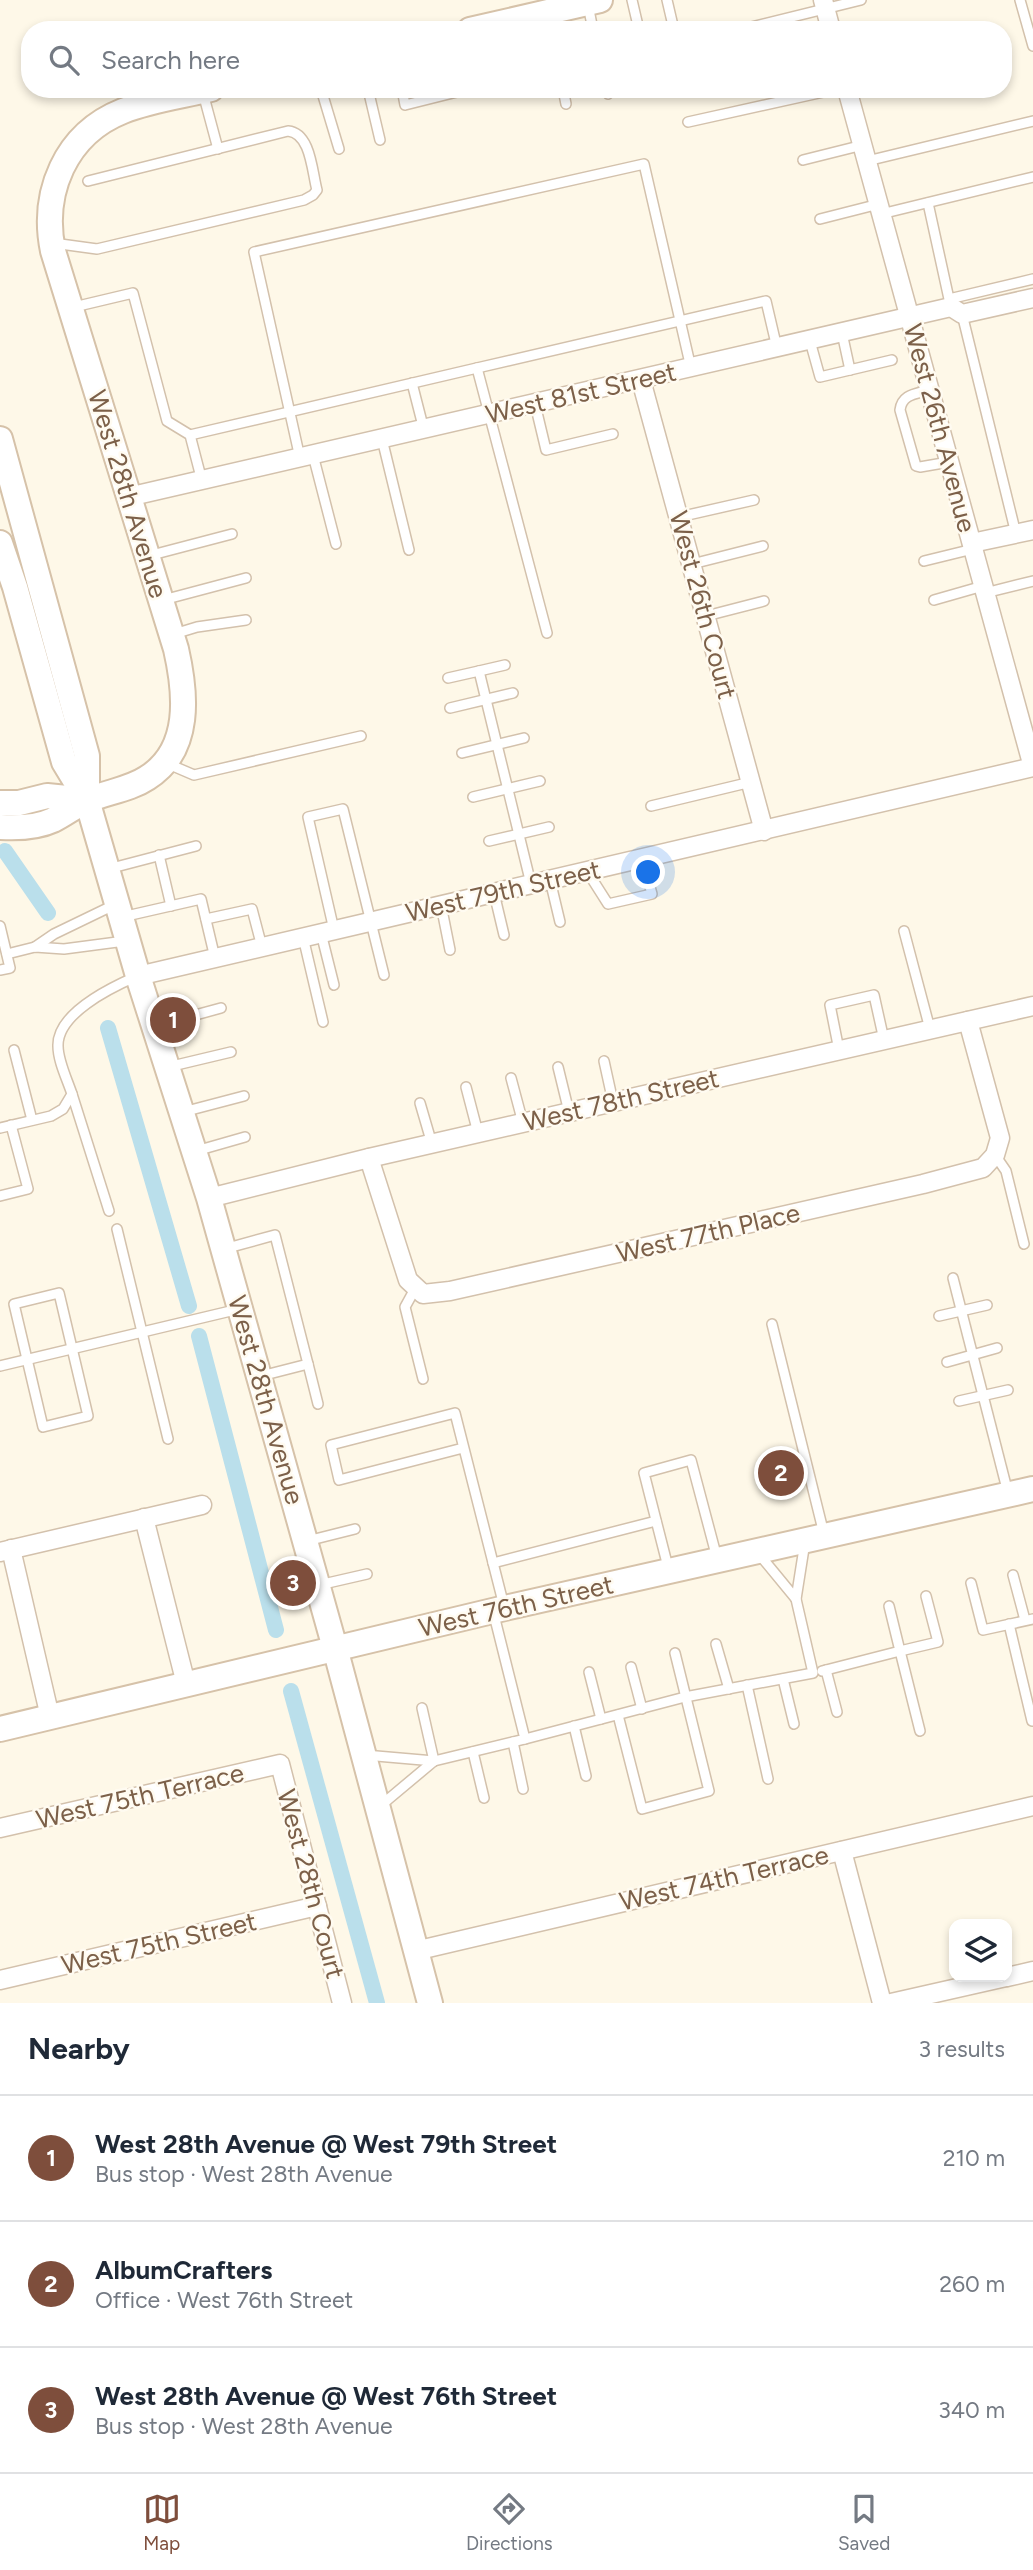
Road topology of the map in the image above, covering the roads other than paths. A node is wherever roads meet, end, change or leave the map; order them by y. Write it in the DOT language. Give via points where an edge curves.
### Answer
graph roads {
  1 [pos="632,0"];
  2 [pos="667,0"];
  3 [pos="860,0"];
  4 [pos="1020,0"];
  5 [pos="593,1"];
  6 [pos="824,4"];
  7 [pos="547,21"];
  8 [pos="593,21"];
  9 [pos="637,21"];
  10 [pos="672,21"];
  11 [pos="768,21"];
  12 [pos="829,21"];
  13 [pos="1033,46"];
  14 [pos="176,98"];
  15 [pos="208,98"];
  16 [pos="324,98"];
  17 [pos="370,98"];
  18 [pos="404,98"];
  19 [pos="433,98"];
  20 [pos="565,98"];
  21 [pos="796,98"];
  22 [pos="850,98"];
  23 [pos="566,104"];
  24 [pos="1033,121"];
  25 [pos="688,122"];
  26 [pos="380,139"];
  27 [pos="218,149"];
  28 [pos="339,149"];
  29 [pos="865,153"];
  30 [pos="803,160"];
  31 [pos="1033,177"];
  32 [pos="88,181"];
  33 [pos="928,203"];
  34 [pos="880,209"];
  35 [pos="820,219"];
  36 [pos="51,242"];
  37 [pos="1033,279"];
  38 [pos="1033,298"];
  39 [pos="954,307"];
  40 [pos="70,308"];
  41 [pos="910,317"];
  42 [pos="682,321"];
  43 [pos="842,333"];
  44 [pos="810,341"];
  45 [pos="777,348"];
  46 [pos="892,360"];
  47 [pos="477,368"];
  48 [pos="691,368"];
  49 [pos="850,370"];
  50 [pos="641,380"];
  51 [pos="412,383"];
  52 [pos="929,390"];
  53 [pos="535,404"];
  54 [pos="289,412"];
  55 [pos="490,415"];
  56 [pos="424,430"];
  57 [pos="613,434"];
  58 [pos="190,435"];
  59 [pos="0,439"];
  60 [pos="382,439"];
  61 [pos="307,457"];
  62 [pos="949,463"];
  63 [pos="202,481"];
  64 [pos="128,498"];
  65 [pos="754,500"];
  66 [pos="679,517"];
  67 [pos="1024,532"];
  68 [pos="232,534"];
  69 [pos="0,543"];
  70 [pos="336,544"];
  71 [pos="763,546"];
  72 [pos="972,546"];
  73 [pos="409,550"];
  74 [pos="147,556"];
  75 [pos="924,561"];
  76 [pos="692,564"];
  77 [pos="246,578"];
  78 [pos="1033,582"];
  79 [pos="984,590"];
  80 [pos="161,600"];
  81 [pos="934,600"];
  82 [pos="764,601"];
  83 [pos="706,616"];
  84 [pos="246,620"];
  85 [pos="547,633"];
  86 [pos="172,635"];
  87 [pos="505,665"];
  88 [pos="479,671"];
  89 [pos="448,678"];
  90 [pos="513,693"];
  91 [pos="485,700"];
  92 [pos="450,708"];
  93 [pos="360,736"];
  94 [pos="524,738"];
  95 [pos="496,745"];
  96 [pos="462,753"];
  97 [pos="164,762"];
  98 [pos="1033,767"];
  99 [pos="540,781"];
  100 [pos="751,782"];
  101 [pos="507,788"];
  102 [pos="473,797"];
  103 [pos="87,800"];
  104 [pos="0,803"];
  105 [pos="651,806"];
  106 [pos="0,827"];
  107 [pos="549,827"];
  108 [pos="764,831"];
  109 [pos="519,834"];
  110 [pos="489,841"];
  111 [pos="196,846"];
  112 [pos="159,855"];
  113 [pos="642,859"];
  114 [pos="106,869"];
  115 [pos="587,871"];
  116 [pos="550,880"];
  117 [pos="531,884"];
  118 [pos="494,893"];
  119 [pos="441,905"];
  120 [pos="171,906"];
  121 [pos="206,919"];
  122 [pos="121,920"];
  123 [pos="371,921"];
  124 [pos="560,922"];
  125 [pos="0,926"];
  126 [pos="328,932"];
  127 [pos="904,932"];
  128 [pos="504,935"];
  129 [pos="303,937"];
  130 [pos="2,940"];
  131 [pos="35,947"];
  132 [pos="262,947"];
  133 [pos="450,950"];
  134 [pos="7,954"];
  135 [pos="215,958"];
  136 [pos="0,970"];
  137 [pos="384,975"];
  138 [pos="138,976"];
  139 [pos="334,985"];
  140 [pos="1033,1006"];
  141 [pos="221,1008"];
  142 [pos="968,1021"];
  143 [pos="323,1022"];
  144 [pos="153,1026"];
  145 [pos="930,1030"];
  146 [pos="884,1040"];
  147 [pos="14,1050"];
  148 [pos="839,1050"];
  149 [pos="231,1052"];
  150 [pos="604,1061"];
  151 [pos="166,1067"];
  152 [pos="558,1067"];
  153 [pos="511,1078"];
  154 [pos="466,1087"];
  155 [pos="72,1094"];
  156 [pos="244,1096"];
  157 [pos="613,1102"];
  158 [pos="420,1103"];
  159 [pos="181,1112"];
  160 [pos="569,1112"];
  161 [pos="32,1120"];
  162 [pos="523,1123"];
  163 [pos="11,1125"];
  164 [pos="0,1128"];
  165 [pos="478,1133"];
  166 [pos="245,1137"];
  167 [pos="432,1144"];
  168 [pos="194,1152"];
  169 [pos="995,1156"];
  170 [pos="369,1158"];
  171 [pos="0,1196"];
  172 [pos="209,1198"];
  173 [pos="109,1211"];
  174 [pos="117,1229"];
  175 [pos="1024,1244"];
  176 [pos="224,1249"];
  177 [pos="953,1279"];
  178 [pos="416,1287"];
  179 [pos="987,1305"];
  180 [pos="240,1309"];
  181 [pos="961,1310"];
  182 [pos="939,1316"];
  183 [pos="772,1324"];
  184 [pos="142,1332"];
  185 [pos="997,1348"];
  186 [pos="72,1349"];
  187 [pos="973,1354"];
  188 [pos="27,1359"];
  189 [pos="947,1362"];
  190 [pos="309,1364"];
  191 [pos="0,1366"];
  192 [pos="259,1377"];
  193 [pos="423,1379"];
  194 [pos="1008,1390"];
  195 [pos="983,1396"];
  196 [pos="959,1401"];
  197 [pos="318,1404"];
  198 [pos="168,1439"];
  199 [pos="463,1448"];
  200 [pos="1033,1489"];
  201 [pos="1009,1495"];
  202 [pos="202,1505"];
  203 [pos="144,1518"];
  204 [pos="656,1521"];
  205 [pos="355,1529"];
  206 [pos="815,1538"];
  207 [pos="305,1542"];
  208 [pos="5,1550"];
  209 [pos="757,1551"];
  210 [pos="717,1560"];
  211 [pos="493,1563"];
  212 [pos="669,1571"];
  213 [pos="368,1574"];
  214 [pos="1013,1575"];
  215 [pos="971,1583"];
  216 [pos="318,1585"];
  217 [pos="926,1596"];
  218 [pos="796,1599"];
  219 [pos="889,1606"];
  220 [pos="499,1609"];
  221 [pos="1029,1620"];
  222 [pos="1009,1625"];
  223 [pos="716,1644"];
  224 [pos="335,1648"];
  225 [pos="900,1651"];
  226 [pos="675,1653"];
  227 [pos="631,1667"];
  228 [pos="826,1670"];
  229 [pos="589,1672"];
  230 [pos="813,1673"];
  231 [pos="783,1679"];
  232 [pos="186,1684"];
  233 [pos="747,1685"];
  234 [pos="729,1689"];
  235 [pos="684,1698"];
  236 [pos="422,1709"];
  237 [pos="642,1709"];
  238 [pos="836,1712"];
  239 [pos="618,1715"];
  240 [pos="50,1717"];
  241 [pos="601,1719"];
  242 [pos="1032,1721"];
  243 [pos="794,1724"];
  244 [pos="574,1726"];
  245 [pos="0,1729"];
  246 [pos="920,1731"];
  247 [pos="525,1739"];
  248 [pos="513,1742"];
  249 [pos="473,1752"];
  250 [pos="363,1755"];
  251 [pos="434,1761"];
  252 [pos="280,1764"];
  253 [pos="586,1776"];
  254 [pos="768,1779"];
  255 [pos="523,1789"];
  256 [pos="484,1798"];
  257 [pos="1033,1806"];
  258 [pos="378,1808"];
  259 [pos="0,1828"];
  260 [pos="842,1851"];
  261 [pos="317,1906"];
  262 [pos="415,1951"];
  263 [pos="1033,1970"];
  264 [pos="1012,1975"];
  265 [pos="0,1980"];
  266 [pos="984,1982"];
  267 [pos="342,2003"];
  268 [pos="430,2003"];
  269 [pos="882,2003"];
  270 [pos="891,2003"];
  1 -- 9 [label="lane"];
  2 -- 10 [label="lane"];
  3 -- 6 [label="lane"];
  4 -- 13 [label="lane"];
  5 -- 7 [label="street"];
  5 -- 8 [label="lane"];
  6 -- 11 [label="lane"];
  6 -- 12 [label="street"];
  14 -- 36 [label="street, West 28th Avenue" via="121,112 77,144 54,184"];
  15 -- 27 [label="lane"];
  16 -- 28 [label="lane"];
  17 -- 26 [label="lane"];
  18 -- 19 [label="lane" via="405,105"];
  20 -- 23 [label="lane"];
  21 -- 25 [label="lane"];
  22 -- 29 [label="street, West 26th Avenue"];
  24 -- 29 [label="lane"];
  27 -- 32 [label="lane"];
  27 -- 36 [label="lane" via="293,131 304,142 316,193 304,200 97,249"];
  29 -- 30 [label="lane"];
  29 -- 34 [label="street, West 26th Avenue"];
  31 -- 33 [label="lane"];
  33 -- 34 [label="lane"];
  33 -- 39 [label="lane"];
  34 -- 35 [label="lane"];
  34 -- 41 [label="street, West 26th Avenue"];
  36 -- 40 [label="street, West 28th Avenue"];
  37 -- 39 [label="lane"];
  38 -- 39 [label="street, West 81st Street"];
  39 -- 41 [label="street, West 81st Street"];
  39 -- 67 [label="lane"];
  40 -- 58 [label="lane" via="133,293 167,421"];
  40 -- 64 [label="street, West 28th Avenue"];
  41 -- 43 [label="street, West 81st Street"];
  41 -- 52 [label="street, West 26th Avenue"];
  42 -- 45 [label="lane" via="766,301"];
  42 -- 47 [label="lane"];
  42 -- 48 [label="lane"];
  42 -- 54 [label="lane" via="644,164 254,252"];
  43 -- 44 [label="street, West 81st Street"];
  43 -- 49 [label="lane"];
  44 -- 45 [label="street, West 81st Street"];
  44 -- 49 [label="lane" via="820,377"];
  45 -- 48 [label="street, West 81st Street"];
  46 -- 49 [label="lane"];
  47 -- 51 [label="lane"];
  47 -- 55 [label="lane"];
  48 -- 50 [label="street, West 81st Street"];
  50 -- 53 [label="street, West 81st Street"];
  50 -- 66 [label="street, West 26th Court"];
  51 -- 54 [label="lane"];
  51 -- 56 [label="lane"];
  52 -- 62 [label="street, West 26th Avenue"];
  52 -- 62 [label="lane" via="907,396 900,405 909,444 916,466"];
  53 -- 55 [label="street, West 81st Street"];
  53 -- 57 [label="lane" via="546,450"];
  54 -- 58 [label="lane"];
  54 -- 61 [label="lane"];
  55 -- 56 [label="street, West 81st Street"];
  55 -- 85 [label="lane"];
  56 -- 60 [label="street, West 81st Street"];
  58 -- 63 [label="lane"];
  59 -- 103 [label="street, West 28th Avenue" via="87,756"];
  60 -- 61 [label="street, West 81st Street"];
  60 -- 73 [label="lane"];
  61 -- 63 [label="street, West 81st Street"];
  61 -- 70 [label="lane"];
  62 -- 72 [label="street, West 26th Avenue"];
  63 -- 64 [label="street, West 81st Street"];
  64 -- 74 [label="street, West 28th Avenue"];
  65 -- 66 [label="lane"];
  66 -- 76 [label="street, West 26th Court"];
  67 -- 72 [label="street"];
  68 -- 74 [label="lane"];
  69 -- 103 [label="street, West 28th Avenue" via="64,762"];
  71 -- 76 [label="lane"];
  72 -- 75 [label="lane"];
  72 -- 79 [label="street, West 26th Avenue"];
  74 -- 80 [label="street, West 28th Avenue"];
  76 -- 83 [label="street, West 26th Court"];
  77 -- 80 [label="lane"];
  78 -- 79 [label="lane"];
  79 -- 81 [label="lane"];
  79 -- 98 [label="street, West 26th Avenue"];
  80 -- 86 [label="street, West 28th Avenue"];
  82 -- 83 [label="lane"];
  83 -- 100 [label="street, West 26th Court"];
  84 -- 86 [label="lane"];
  86 -- 97 [label="street, West 28th Avenue" via="184,715"];
  87 -- 88 [label="lane"];
  88 -- 89 [label="lane"];
  88 -- 91 [label="lane"];
  90 -- 91 [label="lane"];
  91 -- 92 [label="lane"];
  91 -- 95 [label="lane"];
  93 -- 97 [label="lane" via="194,775"];
  94 -- 95 [label="lane"];
  95 -- 96 [label="lane"];
  95 -- 101 [label="lane"];
  97 -- 103 [label="street, West 28th Avenue" via="142,781"];
  98 -- 108 [label="street, West 79th Street"];
  99 -- 101 [label="lane"];
  100 -- 105 [label="lane"];
  100 -- 108 [label="street, West 26th Court"];
  101 -- 102 [label="lane"];
  101 -- 109 [label="lane"];
  103 -- 104 [label="street" via="47,796"];
  103 -- 106 [label="street" via="51,821"];
  103 -- 114 [label="street, West 28th Avenue"];
  107 -- 109 [label="lane"];
  108 -- 113 [label="street, West 79th Street"];
  109 -- 110 [label="lane"];
  109 -- 117 [label="lane"];
  111 -- 112 [label="lane"];
  112 -- 114 [label="lane"];
  112 -- 120 [label="lane"];
  113 -- 115 [label="street, West 79th Street"];
  113 -- 115 [label="lane" via="652,894 608,904"];
  114 -- 122 [label="street, West 28th Avenue"];
  115 -- 116 [label="street, West 79th Street"];
  116 -- 117 [label="street, West 79th Street"];
  116 -- 124 [label="lane"];
  117 -- 118 [label="street, West 79th Street"];
  118 -- 119 [label="street, West 79th Street"];
  118 -- 128 [label="lane"];
  119 -- 123 [label="street, West 79th Street"];
  119 -- 133 [label="lane"];
  120 -- 121 [label="lane" via="201,899"];
  120 -- 122 [label="lane"];
  121 -- 132 [label="lane" via="252,909"];
  121 -- 135 [label="lane"];
  122 -- 131 [label="lane" via="54,934"];
  122 -- 131 [label="lane" via="64,949"];
  122 -- 138 [label="street, West 28th Avenue"];
  123 -- 126 [label="street, West 79th Street"];
  123 -- 126 [label="lane" via="343,809 308,817"];
  123 -- 137 [label="lane"];
  125 -- 130 [label="lane"];
  126 -- 129 [label="street, West 79th Street"];
  126 -- 139 [label="lane"];
  127 -- 145 [label="lane"];
  129 -- 132 [label="street, West 79th Street"];
  129 -- 143 [label="lane"];
  130 -- 134 [label="lane"];
  131 -- 134 [label="lane"];
  132 -- 135 [label="street, West 79th Street"];
  134 -- 136 [label="lane" via="10,968"];
  135 -- 138 [label="street, West 79th Street"];
  138 -- 144 [label="street, West 28th Avenue"];
  138 -- 155 [label="lane" via="111,988 66,1020 57,1048"];
  140 -- 142 [label="street, West 78th Street"];
  141 -- 144 [label="lane"];
  142 -- 145 [label="street, West 78th Street"];
  142 -- 169 [label="street" via="1000,1138"];
  144 -- 151 [label="street, West 28th Avenue"];
  145 -- 146 [label="street, West 78th Street"];
  146 -- 148 [label="street, West 78th Street"];
  146 -- 148 [label="lane" via="874,995 830,1005"];
  147 -- 161 [label="lane"];
  148 -- 157 [label="street, West 78th Street"];
  149 -- 151 [label="lane"];
  150 -- 157 [label="lane"];
  151 -- 159 [label="street, West 28th Avenue"];
  152 -- 160 [label="lane"];
  153 -- 162 [label="lane"];
  154 -- 165 [label="lane"];
  155 -- 161 [label="lane" via="63,1109"];
  155 -- 173 [label="lane"];
  156 -- 159 [label="lane"];
  157 -- 160 [label="street, West 78th Street"];
  158 -- 167 [label="lane"];
  159 -- 168 [label="street, West 28th Avenue"];
  160 -- 162 [label="street, West 78th Street"];
  161 -- 163 [label="lane"];
  162 -- 165 [label="street, West 78th Street"];
  163 -- 164 [label="lane"];
  163 -- 171 [label="lane" via="28,1189"];
  165 -- 167 [label="street, West 78th Street"];
  166 -- 168 [label="lane"];
  167 -- 170 [label="street, West 78th Street"];
  168 -- 172 [label="street, West 28th Avenue"];
  169 -- 175 [label="lane" via="1006,1171"];
  169 -- 178 [label="street, West 77th Place" via="983,1168 923,1185 450,1291 423,1294"];
  170 -- 172 [label="street, West 78th Street"];
  170 -- 178 [label="street" via="408,1280"];
  172 -- 176 [label="street, West 28th Avenue"];
  174 -- 184 [label="lane"];
  176 -- 180 [label="street, West 28th Avenue"];
  176 -- 190 [label="lane" via="275,1235"];
  177 -- 181 [label="lane"];
  178 -- 193 [label="lane" via="405,1307"];
  179 -- 181 [label="lane"];
  180 -- 184 [label="lane"];
  180 -- 192 [label="street, West 28th Avenue"];
  181 -- 182 [label="lane"];
  181 -- 187 [label="lane"];
  183 -- 206 [label="lane"];
  184 -- 186 [label="lane"];
  184 -- 198 [label="lane"];
  185 -- 187 [label="lane"];
  186 -- 188 [label="lane"];
  186 -- 188 [label="lane" via="59,1293 14,1304"];
  186 -- 188 [label="lane" via="88,1416 43,1427"];
  187 -- 189 [label="lane"];
  187 -- 195 [label="lane"];
  188 -- 191 [label="lane"];
  190 -- 192 [label="lane"];
  190 -- 197 [label="lane"];
  192 -- 207 [label="street, West 28th Avenue"];
  194 -- 195 [label="lane"];
  195 -- 196 [label="lane"];
  195 -- 201 [label="lane"];
  199 -- 199 [label="lane" via="455,1413 331,1445 339,1480"];
  199 -- 211 [label="lane"];
  200 -- 201 [label="street, West 76th Street"];
  201 -- 206 [label="street, West 76th Street"];
  202 -- 203 [label="street"];
  203 -- 208 [label="street"];
  203 -- 232 [label="street"];
  204 -- 210 [label="lane" via="644,1473 691,1460"];
  204 -- 211 [label="lane"];
  204 -- 212 [label="lane"];
  205 -- 207 [label="lane"];
  206 -- 209 [label="street, West 76th Street"];
  206 -- 218 [label="lane"];
  207 -- 216 [label="street, West 28th Avenue"];
  208 -- 240 [label="street"];
  209 -- 210 [label="street, West 76th Street"];
  209 -- 218 [label="lane"];
  210 -- 212 [label="street, West 76th Street"];
  211 -- 220 [label="lane"];
  212 -- 220 [label="street, West 76th Street"];
  213 -- 216 [label="lane"];
  214 -- 221 [label="lane"];
  215 -- 222 [label="lane" via="983,1630"];
  216 -- 224 [label="street, West 28th Avenue"];
  217 -- 225 [label="lane" via="938,1642"];
  218 -- 230 [label="lane"];
  219 -- 225 [label="lane"];
  220 -- 224 [label="street, West 76th Street"];
  220 -- 247 [label="lane"];
  221 -- 222 [label="lane"];
  222 -- 242 [label="lane"];
  223 -- 234 [label="lane"];
  224 -- 232 [label="street, West 76th Street"];
  224 -- 250 [label="street, West 28th Avenue"];
  225 -- 228 [label="lane"];
  225 -- 246 [label="lane"];
  226 -- 235 [label="lane"];
  227 -- 237 [label="lane"];
  228 -- 230 [label="lane"];
  228 -- 238 [label="lane"];
  229 -- 241 [label="lane"];
  230 -- 231 [label="lane"];
  231 -- 233 [label="lane"];
  231 -- 243 [label="lane"];
  232 -- 240 [label="street, West 76th Street"];
  233 -- 234 [label="lane"];
  233 -- 254 [label="lane"];
  234 -- 235 [label="lane"];
  235 -- 237 [label="lane"];
  235 -- 239 [label="lane" via="709,1791 642,1809"];
  236 -- 251 [label="lane"];
  237 -- 239 [label="lane"];
  239 -- 241 [label="lane"];
  240 -- 245 [label="street, West 76th Street"];
  241 -- 244 [label="lane"];
  244 -- 247 [label="lane"];
  244 -- 253 [label="lane"];
  247 -- 248 [label="lane"];
  248 -- 249 [label="lane"];
  248 -- 255 [label="lane"];
  249 -- 251 [label="lane"];
  249 -- 256 [label="lane"];
  250 -- 251 [label="lane"];
  250 -- 258 [label="street, West 28th Avenue"];
  251 -- 258 [label="lane"];
  252 -- 259 [label="street, West 75th Terrace"];
  252 -- 261 [label="street, West 28th Court"];
  257 -- 260 [label="street, West 74th Terrace"];
  258 -- 262 [label="street, West 28th Avenue"];
  260 -- 262 [label="street, West 74th Terrace"];
  260 -- 269 [label="street"];
  261 -- 265 [label="street, West 75th Street"];
  261 -- 267 [label="street, West 28th Court"];
  262 -- 268 [label="street, West 28th Avenue"];
  263 -- 264 [label="street"];
  266 -- 270 [label="street"];
}
